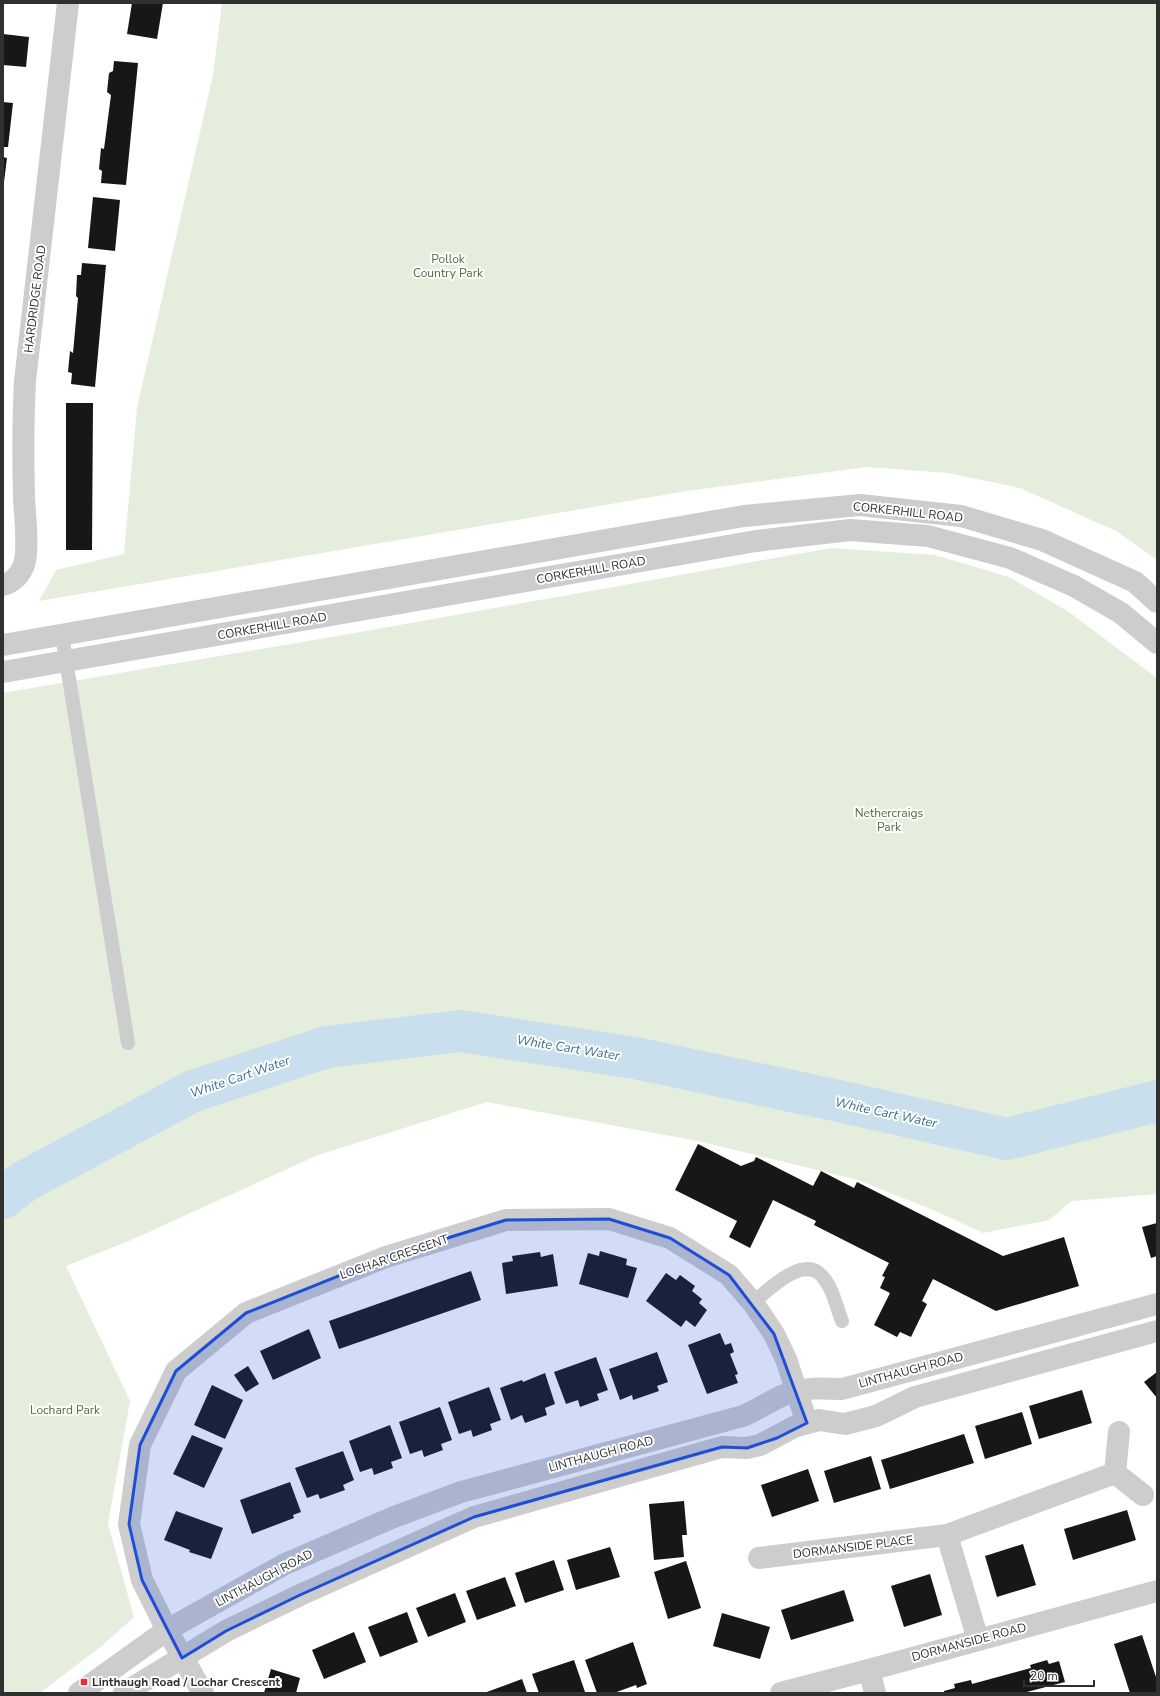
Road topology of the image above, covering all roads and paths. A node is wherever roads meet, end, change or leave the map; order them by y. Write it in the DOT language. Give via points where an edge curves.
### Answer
graph roads {
  1 [pos="68,3"];
  2 [pos="3,585"];
  3 [pos="1157,602"];
  4 [pos="62,635"];
  5 [pos="1157,643"];
  6 [pos="3,645"];
  7 [pos="66,662"];
  8 [pos="3,672"];
  9 [pos="128,1043"];
  10 [pos="753,1303"];
  11 [pos="1157,1304"];
  12 [pos="842,1322"];
  13 [pos="1157,1331"];
  14 [pos="796,1391"];
  15 [pos="807,1423"];
  16 [pos="1119,1432"];
  17 [pos="1115,1474"];
  18 [pos="1143,1495"];
  19 [pos="947,1535"];
  20 [pos="759,1558"];
  21 [pos="1157,1591"];
  22 [pos="167,1630"];
  23 [pos="978,1640"];
  24 [pos="182,1658"];
  25 [pos="869,1670"];
  26 [pos="79,1693"];
  27 [pos="124,1693"];
  28 [pos="203,1693"];
  29 [pos="781,1693"];
  30 [pos="875,1693"];
  1 -- 2 [label="street, HARDRIDGE ROAD" via="25,382 24,564 19,576"];
  3 -- 4 [label="street, CORKERHILL ROAD" via="1135,582 1042,540 961,516 860,504 744,516"];
  4 -- 6 [label="street, CORKERHILL ROAD"];
  4 -- 7 [label="lane"];
  5 -- 7 [label="street, CORKERHILL ROAD" via="1121,613 1074,586 1010,558 928,536 850,530 756,540"];
  7 -- 8 [label="street, CORKERHILL ROAD"];
  7 -- 9 [label="lane"];
  10 -- 12 [label="lane" via="792,1273 801,1270 815,1271 821,1274 826,1282"];
  10 -- 14 [label="street, LOCHAR CRESCENT" via="774,1334"];
  10 -- 22 [label="street, LOCHAR CRESCENT" via="729,1275 670,1238 609,1219 506,1220 386,1257 246,1313 176,1370 140,1445 129,1524 142,1580"];
  11 -- 14 [label="street, LINTHAUGH ROAD" via="842,1389"];
  13 -- 15 [label="street" via="915,1397 876,1416 845,1424 819,1420"];
  14 -- 15 [label="street, LOCHAR CRESCENT"];
  14 -- 22 [label="street, LINTHAUGH ROAD" via="742,1416 461,1492 394,1517 285,1564"];
  15 -- 24 [label="street" via="760,1445 747,1448 722,1447 474,1517 293,1598 226,1631"];
  16 -- 17 [label="street"];
  17 -- 18 [label="street"];
  17 -- 19 [label="street, DORMANSIDE PLACE"];
  19 -- 20 [label="street, DORMANSIDE PLACE"];
  19 -- 23 [label="street"];
  21 -- 23 [label="street, DORMANSIDE ROAD"];
  22 -- 24 [label="street, LOCHAR CRESCENT"];
  22 -- 26 [label="street, LINTHAUGH ROAD"];
  23 -- 25 [label="street, DORMANSIDE ROAD"];
  24 -- 27 [label="street"];
  24 -- 28 [label="street, LOCHAR CRESCENT"];
  25 -- 29 [label="street, DORMANSIDE ROAD"];
  25 -- 30 [label="street"];
}
